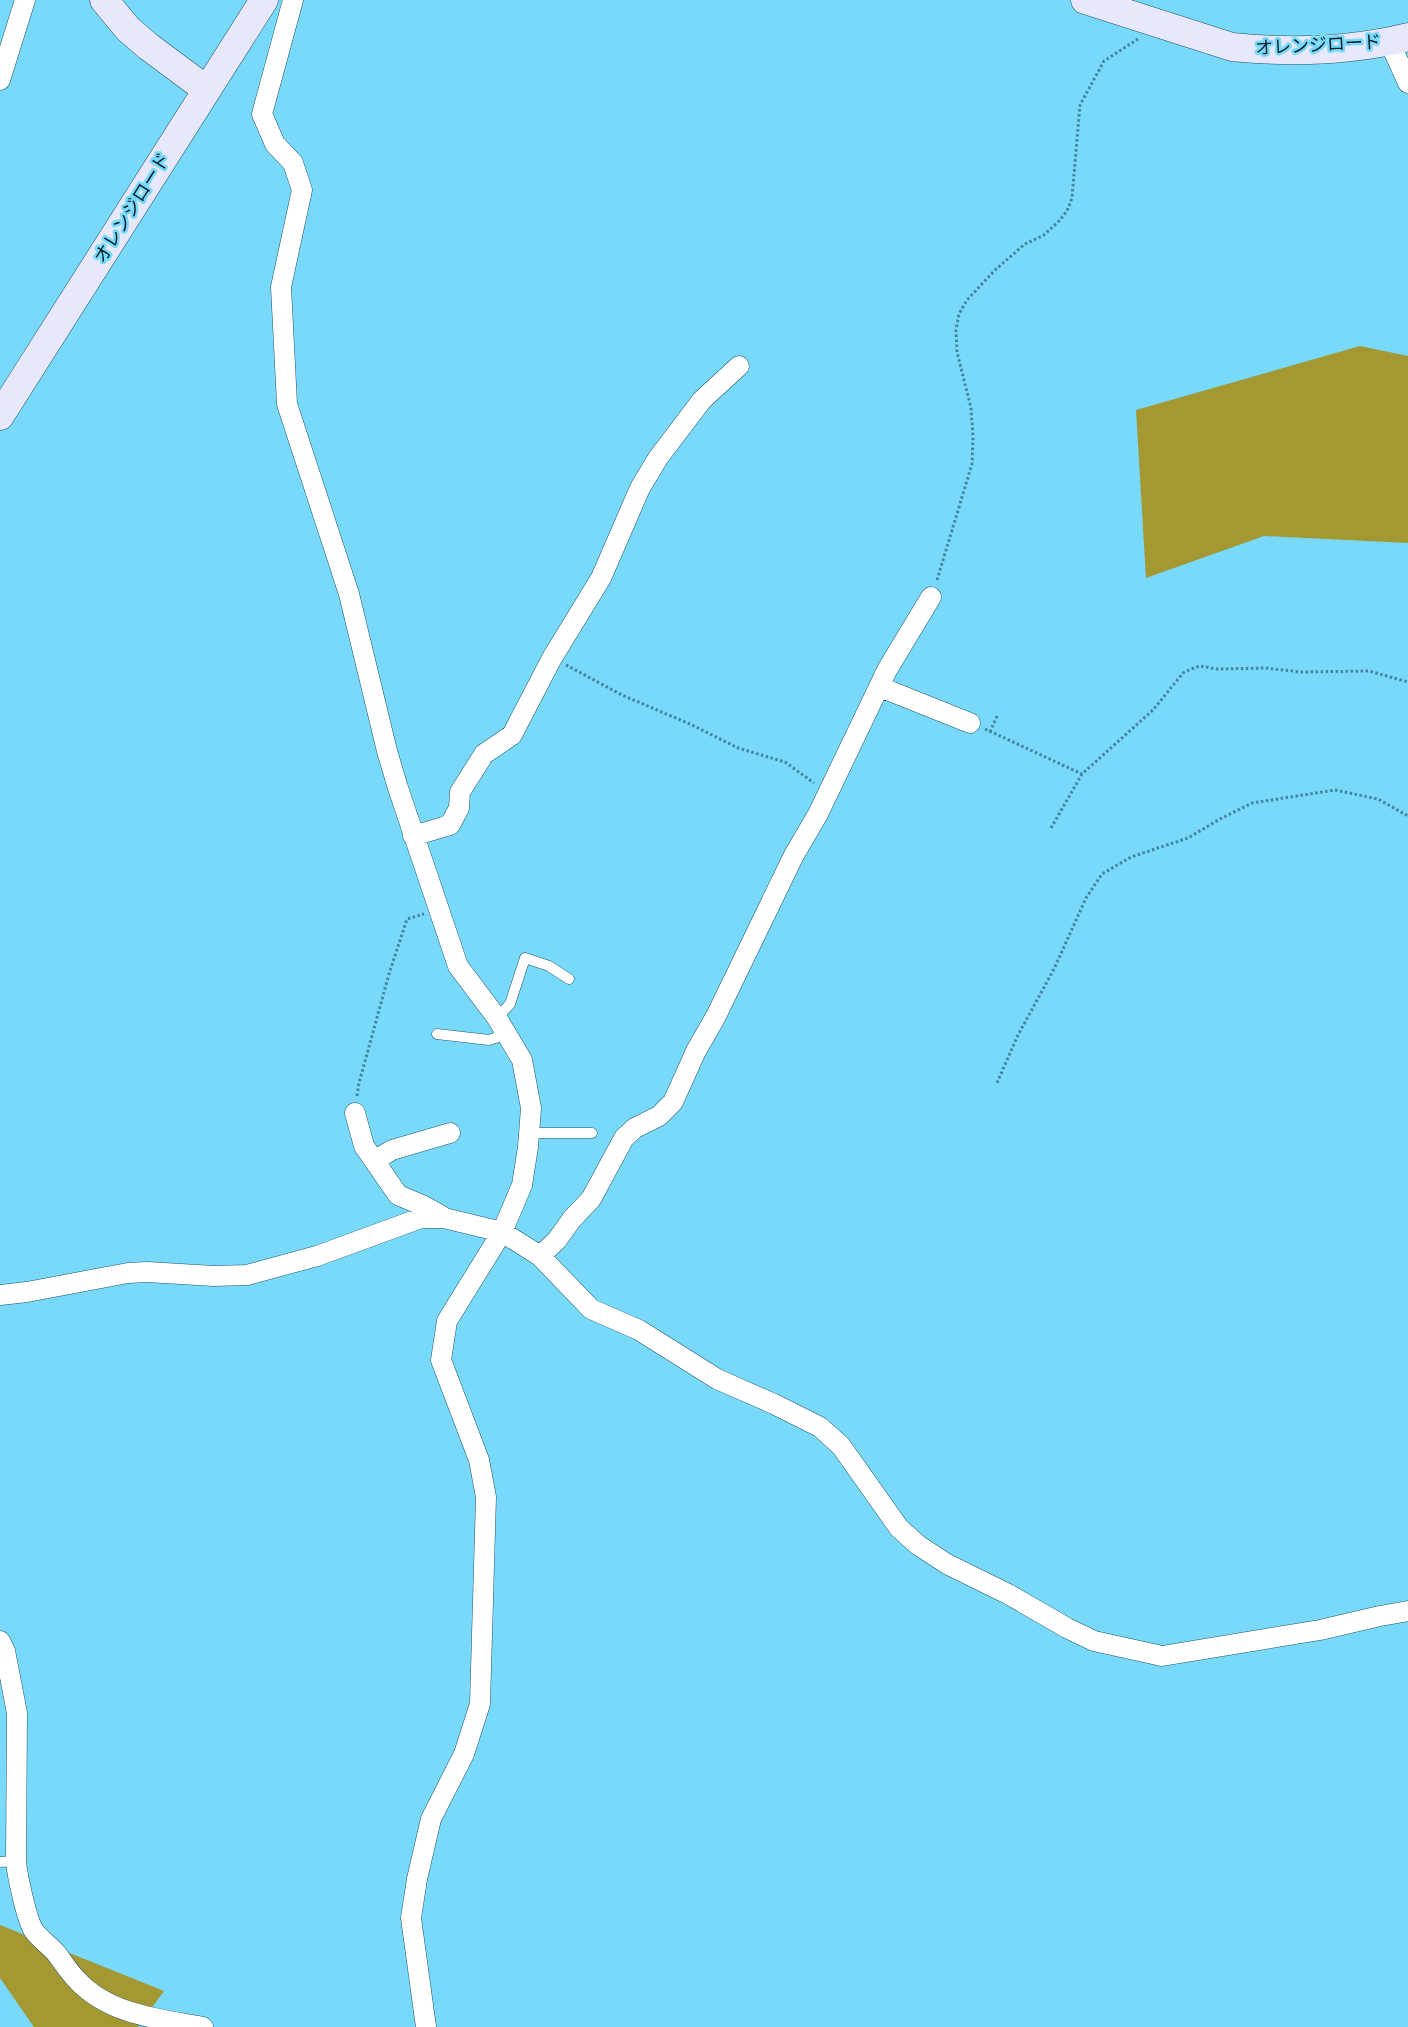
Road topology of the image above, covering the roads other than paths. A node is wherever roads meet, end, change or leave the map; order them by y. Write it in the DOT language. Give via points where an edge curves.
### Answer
graph roads {
  1 [pos="25,0"];
  2 [pos="104,0"];
  3 [pos="264,0"];
  4 [pos="294,0"];
  5 [pos="1085,0"];
  6 [pos="1398,39"];
  7 [pos="0,80"];
  8 [pos="1408,83"];
  9 [pos="207,90"];
  10 [pos="740,366"];
  11 [pos="0,416"];
  12 [pos="931,598"];
  13 [pos="880,686"];
  14 [pos="970,723"];
  15 [pos="414,836"];
  16 [pos="570,979"];
  17 [pos="502,1026"];
  18 [pos="437,1034"];
  19 [pos="355,1113"];
  20 [pos="529,1133"];
  21 [pos="592,1133"];
  22 [pos="450,1134"];
  23 [pos="374,1161"];
  24 [pos="444,1218"];
  25 [pos="502,1232"];
  26 [pos="540,1256"];
  27 [pos="0,1295"];
  28 [pos="1408,1611"];
  29 [pos="0,1642"];
  30 [pos="8,1861"];
  31 [pos="204,2027"];
  32 [pos="426,2027"];
  1 -- 7 [label="street"];
  2 -- 9 [label="street" via="128,29"];
  3 -- 9 [label="street, オレンジロード"];
  4 -- 15 [label="street" via="262,114 275,144 293,162 302,190 281,287 287,404 349,594 388,751"];
  5 -- 6 [label="street, オレンジロード" via="1232,47 1256,50 1360,47"];
  6 -- 8 [label="street"];
  9 -- 11 [label="street, オレンジロード"];
  10 -- 15 [label="street" via="702,400 658,458 640,488 601,578 552,658 512,735 484,754 460,792 459,808 450,824"];
  12 -- 13 [label="street"];
  13 -- 14 [label="street"];
  13 -- 26 [label="street" via="716,1016 696,1050 673,1102 659,1116 634,1128 624,1138 591,1199"];
  15 -- 17 [label="street" via="458,966"];
  16 -- 17 [label="lane" via="549,966 525,958"];
  17 -- 18 [label="lane" via="489,1040"];
  17 -- 20 [label="street" via="522,1060 531,1108"];
  19 -- 23 [label="street" via="364,1146"];
  20 -- 21 [label="lane"];
  20 -- 25 [label="street" via="522,1185"];
  22 -- 23 [label="street" via="392,1150"];
  23 -- 24 [label="street" via="398,1196"];
  24 -- 25 [label="street"];
  24 -- 27 [label="street" via="421,1218 317,1256 247,1274 128,1273"];
  25 -- 26 [label="street"];
  25 -- 32 [label="street" via="446,1322 441,1360 479,1460 486,1497 480,1704 464,1754 431,1820 411,1918"];
  26 -- 28 [label="street" via="591,1309 639,1330 717,1379 820,1427 841,1446 899,1528 918,1545 947,1564 1094,1641 1162,1656 1320,1630"];
  29 -- 30 [label="street" via="5,1651 16,1713"];
  30 -- 31 [label="street" via="18,1877 33,1930 78,1981 119,2008 142,2016"];
}
